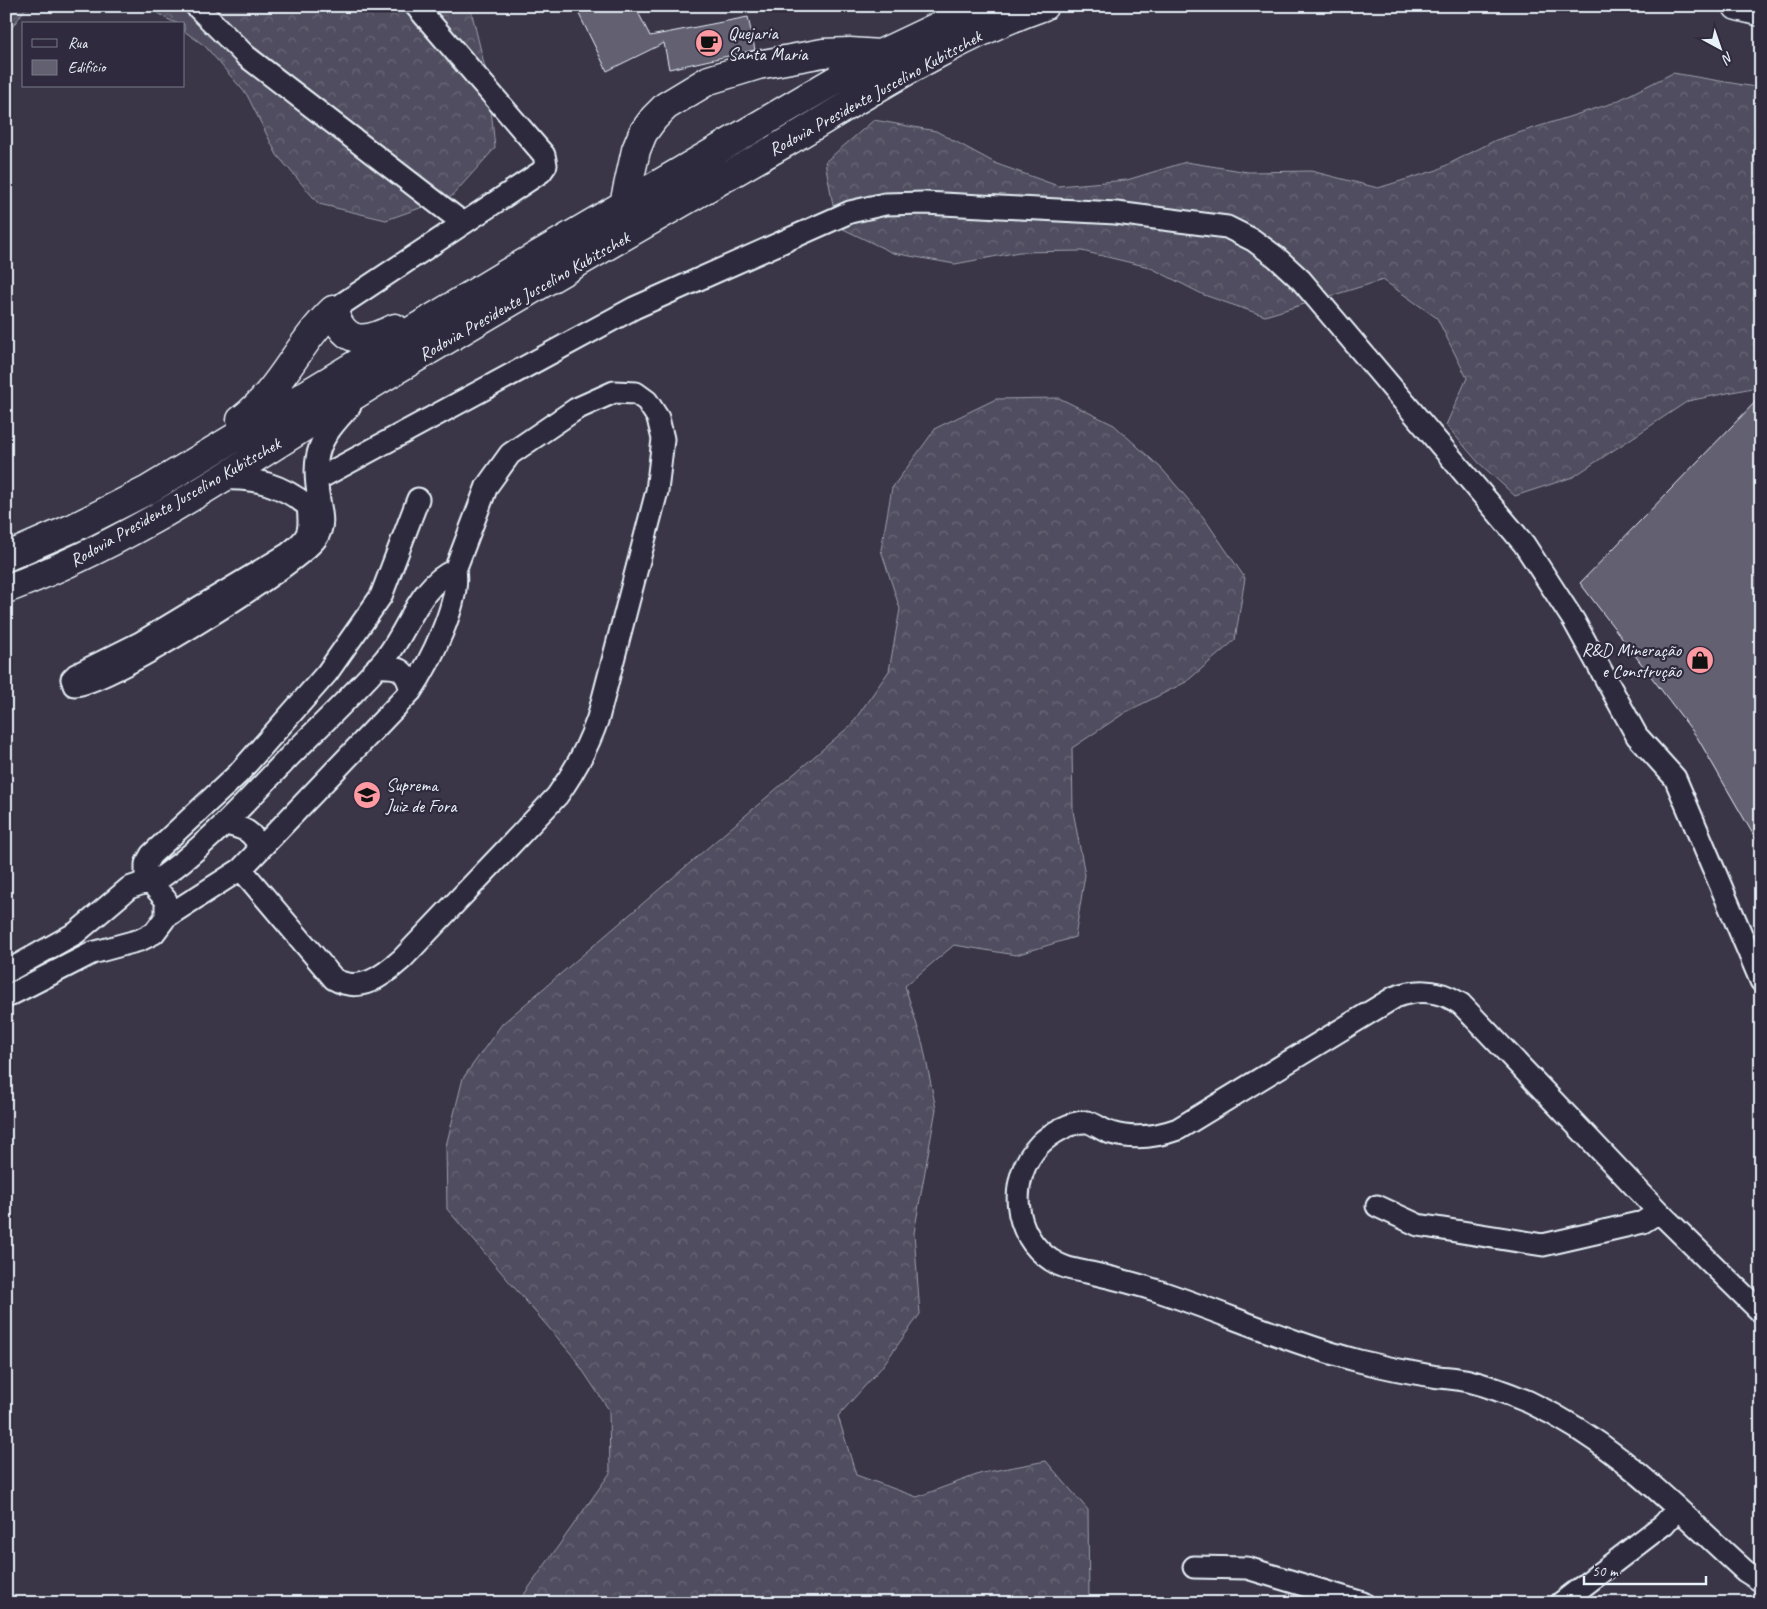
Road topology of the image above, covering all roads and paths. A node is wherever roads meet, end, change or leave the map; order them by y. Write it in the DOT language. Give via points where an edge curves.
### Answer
graph roads {
  1 [pos="196,6"];
  2 [pos="416,6"];
  3 [pos="981,6"];
  4 [pos="1044,6"];
  5 [pos="1737,6"];
  6 [pos="1761,12"];
  7 [pos="880,54"];
  8 [pos="624,204"];
  9 [pos="463,223"];
  10 [pos="504,274"];
  11 [pos="333,310"];
  12 [pos="367,388"];
  13 [pos="222,479"];
  14 [pos="148,490"];
  15 [pos="315,495"];
  16 [pos="418,498"];
  17 [pos="6,557"];
  18 [pos="455,570"];
  19 [pos="36,578"];
  20 [pos="6,589"];
  21 [pos="6,593"];
  22 [pos="377,667"];
  23 [pos="411,691"];
  24 [pos="226,824"];
  25 [pos="259,849"];
  26 [pos="241,870"];
  27 [pos="149,883"];
  28 [pos="166,917"];
  29 [pos="6,972"];
  30 [pos="1761,981"];
  31 [pos="6,997"];
  32 [pos="1377,1206"];
  33 [pos="1658,1212"];
  34 [pos="1761,1312"];
  35 [pos="1677,1509"];
  36 [pos="1194,1567"];
  37 [pos="1761,1580"];
  38 [pos="1363,1603"];
  39 [pos="1561,1603"];
  1 -- 9 [label="street" via="246,56"];
  2 -- 9 [label="street" via="546,161 541,172"];
  3 -- 7 [label="highway, Rodovia Presidente Juscelino Kubitschek"];
  4 -- 12 [label="highway, Rodovia Presidente Juscelino Kubitschek" via="942,53 860,99"];
  5 -- 6 [label="highway"];
  7 -- 8 [label="highway, Rodovia Presidente Juscelino Kubitschek"];
  7 -- 8 [label="highway" via="823,53 758,65 709,80 666,106 643,133"];
  8 -- 10 [label="highway, Rodovia Presidente Juscelino Kubitschek"];
  9 -- 11 [label="street"];
  10 -- 11 [label="highway" via="371,338 358,340 351,337 340,327"];
  10 -- 14 [label="highway, Rodovia Presidente Juscelino Kubitschek"];
  11 -- 14 [label="highway" via="317,325 259,407"];
  12 -- 13 [label="highway, Rodovia Presidente Juscelino Kubitschek"];
  12 -- 15 [label="street" via="322,439 317,458"];
  13 -- 15 [label="street" via="262,481 296,496"];
  13 -- 19 [label="highway, Rodovia Presidente Juscelino Kubitschek" via="90,554"];
  14 -- 17 [label="highway, Rodovia Presidente Juscelino Kubitschek"];
  15 -- 15 [label="street" via="308,535 288,554 140,643 76,675 72,679 73,684 82,685 164,643 226,607 296,558 314,543 321,530 322,516"];
  15 -- 30 [label="street" via="634,308 850,212 885,204 959,204 1116,213 1227,227 1253,240 1301,280 1524,544 1574,621 1637,736 1675,778"];
  16 -- 27 [label="street" via="381,596 326,673 238,774 151,855 146,864"];
  18 -- 22 [label="street" via="432,585"];
  18 -- 23 [label="street" via="455,595 428,663"];
  18 -- 26 [label="street" via="487,486 510,454 576,409 614,392 636,393 647,401 658,418 663,439 657,491 598,718 588,746 557,796 402,959 386,973 363,984 342,984 334,980"];
  19 -- 20 [label="highway, Rodovia Presidente Juscelino Kubitschek"];
  19 -- 21 [label="highway"];
  22 -- 23 [label="street" via="391,666 400,670 408,678"];
  22 -- 24 [label="street"];
  23 -- 25 [label="street"];
  24 -- 25 [label="street" via="250,832"];
  24 -- 27 [label="street" via="185,861"];
  25 -- 26 [label="street"];
  26 -- 28 [label="street"];
  27 -- 28 [label="street" via="166,900"];
  27 -- 29 [label="street" via="129,888 61,944"];
  28 -- 31 [label="street" via="158,930 140,940 92,953"];
  32 -- 33 [label="street" via="1418,1225 1542,1246 1643,1222"];
  33 -- 34 [label="street"];
  33 -- 35 [label="street" via="1461,1004 1442,993 1424,991 1406,992 1395,997 1178,1129 1138,1138 1112,1134 1088,1122 1062,1129 1031,1155 1024,1166 1018,1192 1025,1231 1041,1252 1063,1267 1156,1290 1319,1350 1395,1369 1468,1381 1525,1401 1606,1446"];
  35 -- 37 [label="street" via="1745,1571"];
  35 -- 39 [label="street" via="1664,1524"];
  36 -- 38 [label="street" via="1247,1568"];
}
